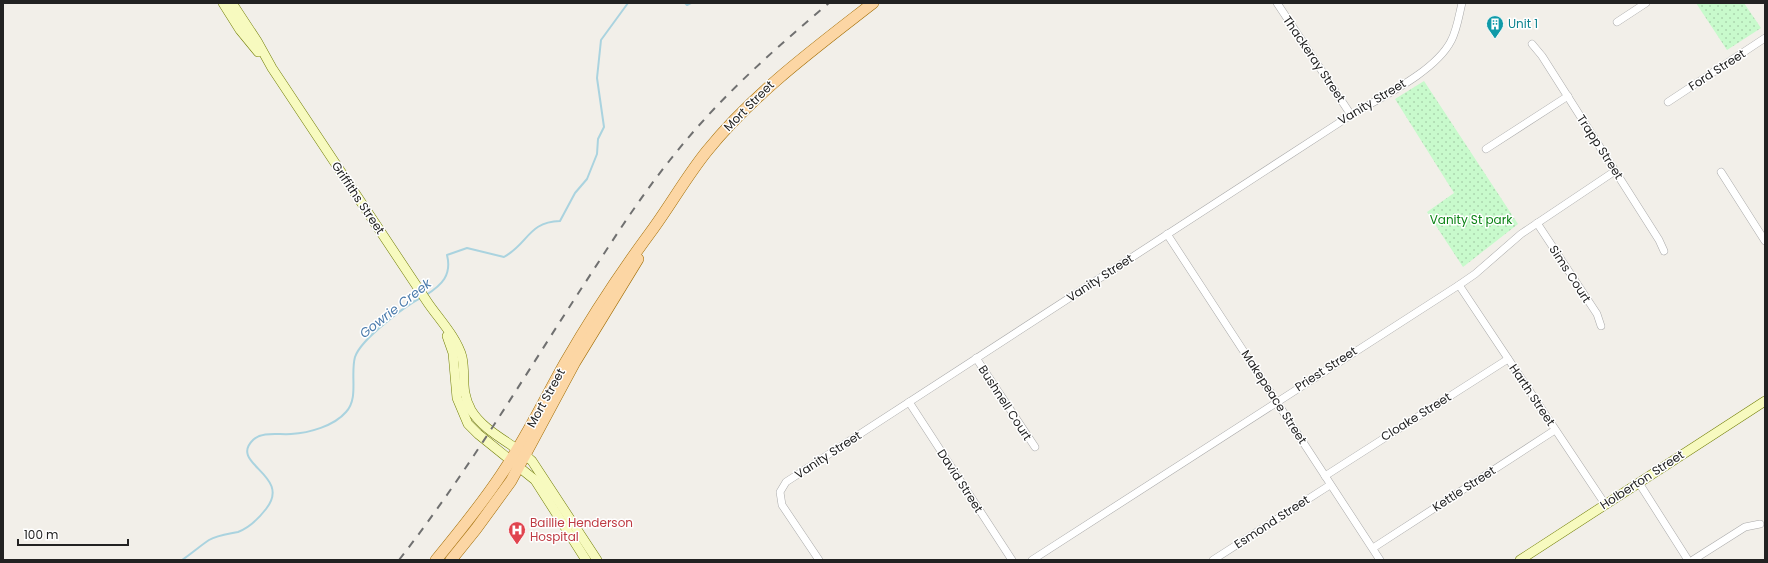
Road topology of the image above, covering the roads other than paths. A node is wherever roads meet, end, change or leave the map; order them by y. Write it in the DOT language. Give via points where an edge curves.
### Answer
graph roads {
  1 [pos="223,3"];
  2 [pos="232,3"];
  3 [pos="872,3"];
  4 [pos="1277,3"];
  5 [pos="1462,3"];
  6 [pos="1646,3"];
  7 [pos="1617,22"];
  8 [pos="1765,38"];
  9 [pos="1532,44"];
  10 [pos="272,68"];
  11 [pos="1568,96"];
  12 [pos="1668,102"];
  13 [pos="1351,114"];
  14 [pos="1486,149"];
  15 [pos="1615,171"];
  16 [pos="1721,172"];
  17 [pos="1537,223"];
  18 [pos="1167,234"];
  19 [pos="1765,241"];
  20 [pos="1664,251"];
  21 [pos="1459,285"];
  22 [pos="1601,326"];
  23 [pos="444,327"];
  24 [pos="976,358"];
  25 [pos="1508,359"];
  26 [pos="1276,401"];
  27 [pos="1765,401"];
  28 [pos="910,402"];
  29 [pos="1555,430"];
  30 [pos="1035,447"];
  31 [pos="521,452"];
  32 [pos="515,463"];
  33 [pos="1325,476"];
  34 [pos="1638,483"];
  35 [pos="1330,484"];
  36 [pos="1605,504"];
  37 [pos="1760,524"];
  38 [pos="1373,548"];
  39 [pos="436,560"];
  40 [pos="451,560"];
  41 [pos="586,560"];
  42 [pos="597,560"];
  43 [pos="819,560"];
  44 [pos="1012,560"];
  45 [pos="1032,560"];
  46 [pos="1213,560"];
  47 [pos="1380,560"];
  48 [pos="1520,560"];
  49 [pos="1688,560"];
  50 [pos="1693,560"];
  1 -- 10 [label="street, Griffiths Street" via="240,30"];
  2 -- 10 [label="street, Griffiths Street"];
  3 -- 31 [label="main road, Mort Street" via="775,80 749,104 696,165 597,309"];
  4 -- 13 [label="street, Thackeray Street"];
  5 -- 13 [label="street, Vanity Street" via="1451,41 1439,60"];
  6 -- 7 [label="street"];
  8 -- 12 [label="street, Ford Street"];
  9 -- 11 [label="street, Trapp Street"];
  10 -- 23 [label="street, Griffiths Street"];
  11 -- 14 [label="street"];
  11 -- 15 [label="street, Trapp Street"];
  13 -- 18 [label="street, Vanity Street"];
  15 -- 17 [label="street, Priest Street"];
  15 -- 20 [label="street, Trapp Street"];
  16 -- 19 [label="street"];
  17 -- 21 [label="street, Priest Street"];
  17 -- 22 [label="street, Sims Court" via="1596,314"];
  18 -- 24 [label="street, Vanity Street"];
  18 -- 26 [label="street, Makepeace Street"];
  21 -- 25 [label="street, Harth Street"];
  21 -- 26 [label="street, Priest Street"];
  23 -- 31 [label="street, Griffiths Street" via="462,357 463,382 471,410 483,424"];
  23 -- 32 [label="street, Griffiths Street" via="453,353 455,386 468,424"];
  24 -- 28 [label="street, Vanity Street"];
  24 -- 30 [label="street, Bushnell Court"];
  25 -- 29 [label="street, Harth Street"];
  25 -- 33 [label="street, Cloake Street"];
  26 -- 33 [label="street, Makepeace Street"];
  26 -- 45 [label="street, Priest Street"];
  27 -- 34 [label="street, Holberton Street"];
  28 -- 43 [label="street, Vanity Street" via="786,482 780,492 782,505"];
  28 -- 44 [label="street, David Street"];
  29 -- 36 [label="street, Harth Street"];
  29 -- 38 [label="street, Kettle Street"];
  31 -- 32 [label="main road, Mort Street"];
  31 -- 42 [label="street, Griffiths Street" via="540,472"];
  32 -- 39 [label="main road, Mort Street"];
  32 -- 40 [label="main road, Mort Street" via="493,506"];
  32 -- 41 [label="street, Griffiths Street" via="535,480"];
  33 -- 35 [label="street, Makepeace Street"];
  34 -- 36 [label="street, Holberton Street"];
  34 -- 49 [label="street"];
  35 -- 38 [label="street, Makepeace Street"];
  35 -- 46 [label="street, Esmond Street"];
  36 -- 48 [label="street, Holberton Street"];
  37 -- 50 [label="street" via="1745,527"];
  38 -- 47 [label="street, Makepeace Street"];
}
